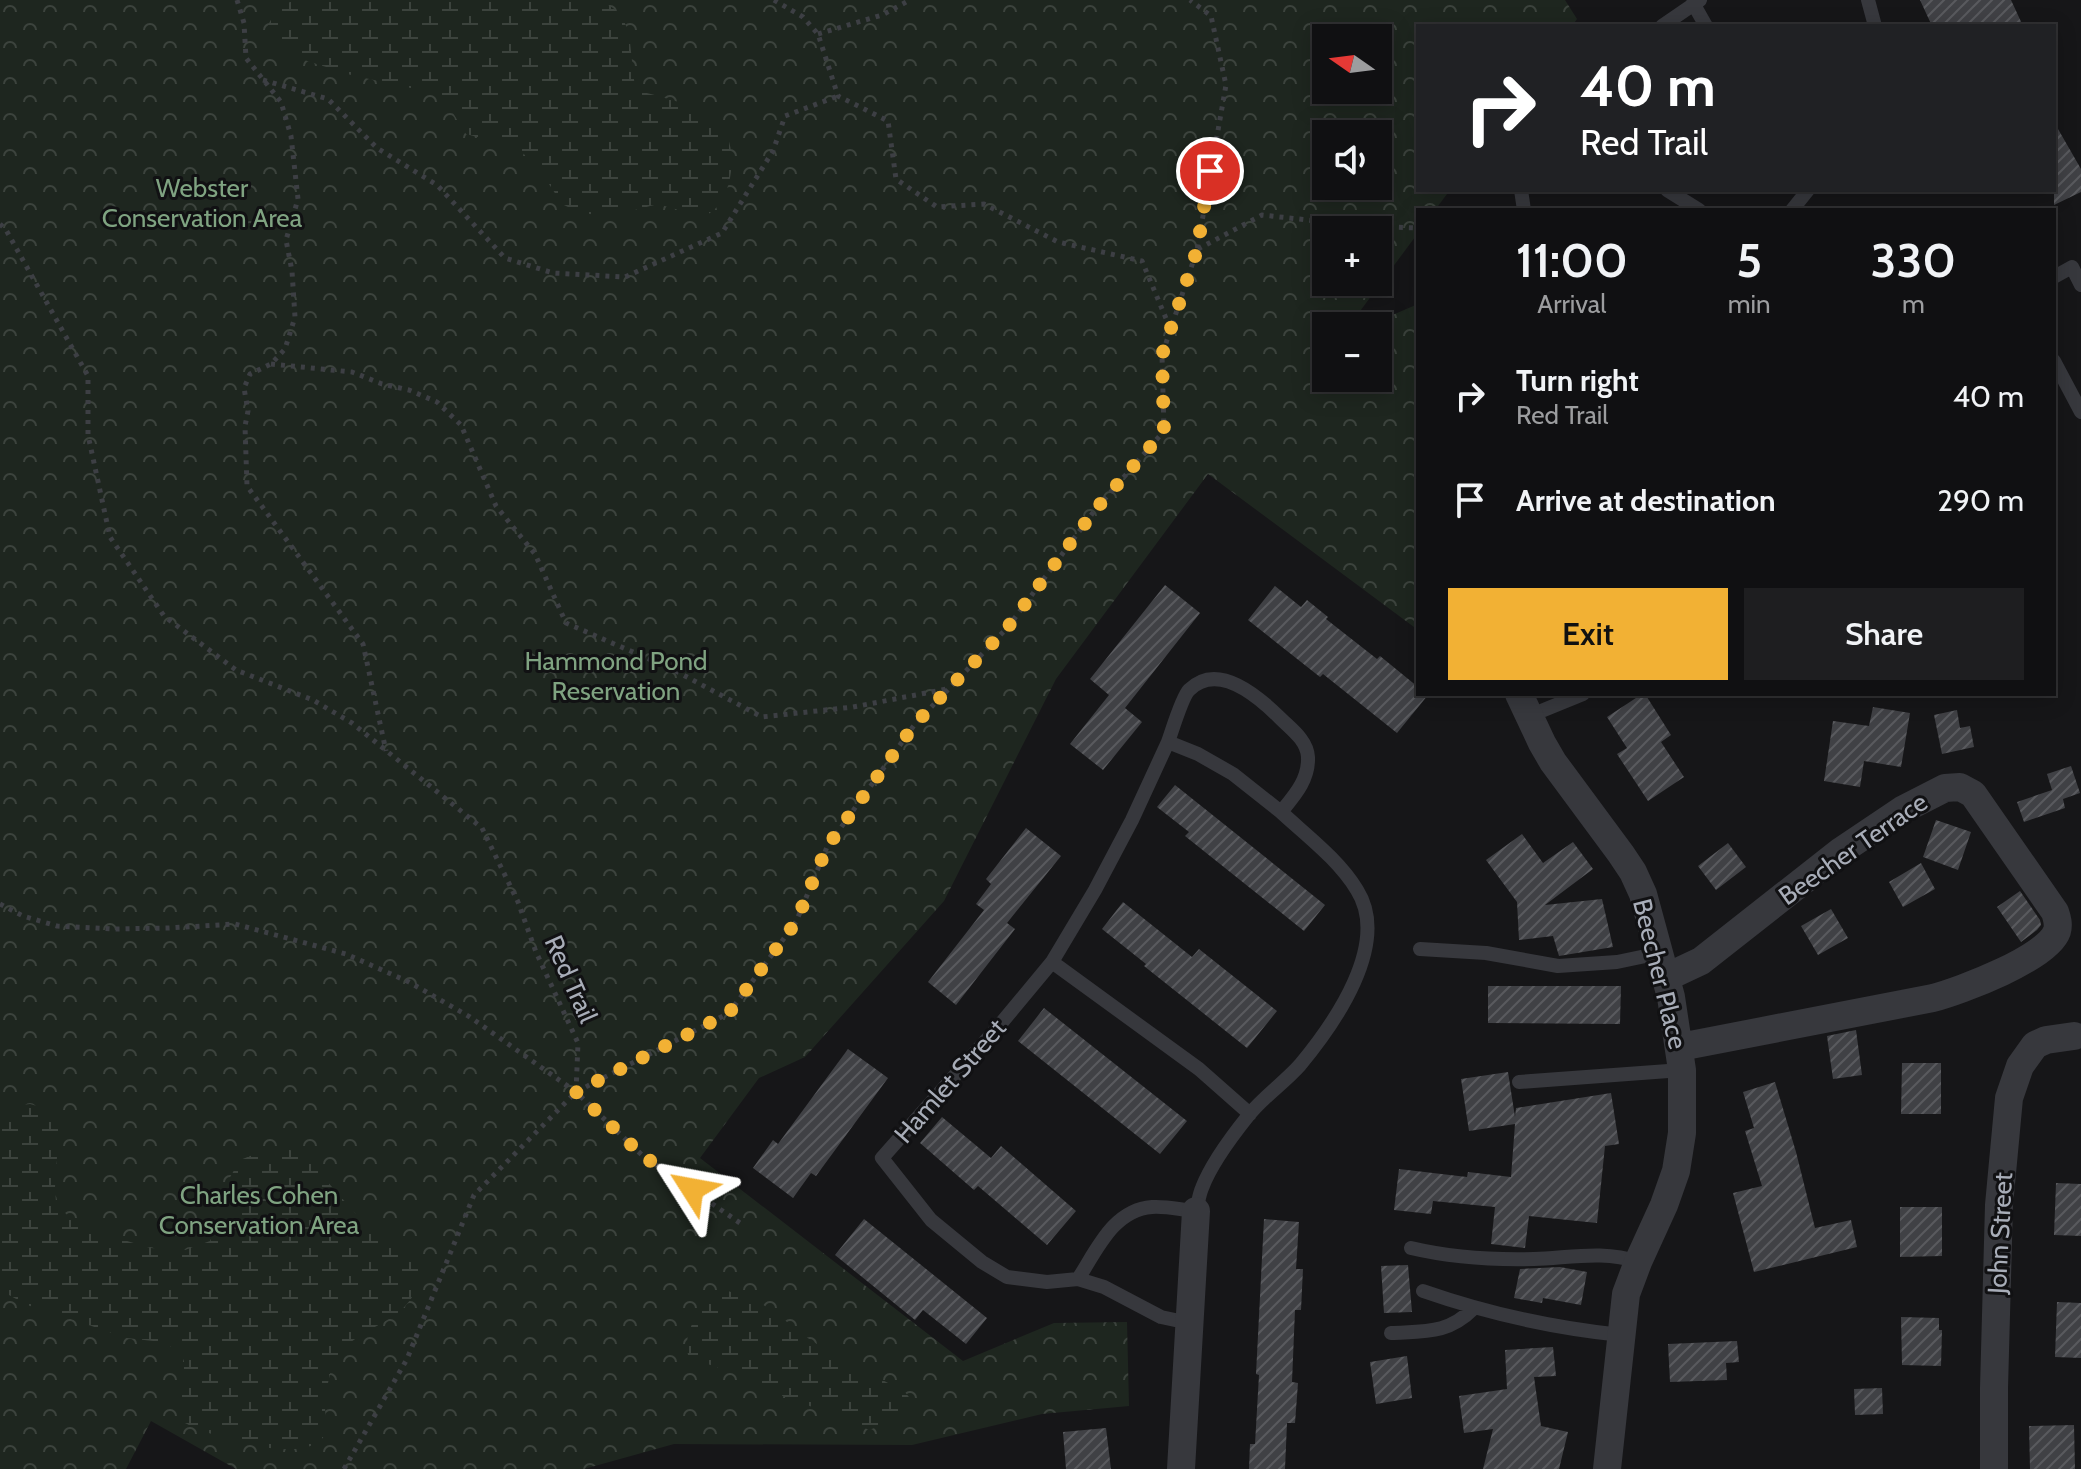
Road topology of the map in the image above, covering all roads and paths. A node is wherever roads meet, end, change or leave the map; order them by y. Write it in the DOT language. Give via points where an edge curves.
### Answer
graph roads {
  1 [pos="237,0"];
  2 [pos="774,0"];
  3 [pos="910,0"];
  4 [pos="1190,0"];
  5 [pos="1868,0"];
  6 [pos="1697,2"];
  7 [pos="1665,24"];
  8 [pos="1705,24"];
  9 [pos="1874,24"];
  10 [pos="818,34"];
  11 [pos="263,80"];
  12 [pos="838,96"];
  13 [pos="1670,192"];
  14 [pos="1806,192"];
  15 [pos="1696,208"];
  16 [pos="1794,208"];
  17 [pos="0,224"];
  18 [pos="1416,228"];
  19 [pos="1197,250"];
  20 [pos="2056,276"];
  21 [pos="2081,285"];
  22 [pos="1171,329"];
  23 [pos="271,364"];
  24 [pos="2056,365"];
  25 [pos="2081,412"];
  26 [pos="948,689"];
  27 [pos="1572,696"];
  28 [pos="1524,705"];
  29 [pos="1168,742"];
  30 [pos="386,751"];
  31 [pos="1281,812"];
  32 [pos="0,904"];
  33 [pos="1420,949"];
  34 [pos="1052,962"];
  35 [pos="1663,965"];
  36 [pos="2074,1036"];
  37 [pos="1681,1059"];
  38 [pos="1519,1082"];
  39 [pos="576,1092"];
  40 [pos="1250,1114"];
  41 [pos="1196,1211"];
  42 [pos="740,1223"];
  43 [pos="1411,1248"];
  44 [pos="1638,1262"];
  45 [pos="1078,1279"];
  46 [pos="1423,1291"];
  47 [pos="1474,1308"];
  48 [pos="1189,1323"];
  49 [pos="1391,1333"];
  50 [pos="1621,1335"];
  51 [pos="344,1469"];
  52 [pos="1181,1469"];
  53 [pos="1607,1469"];
  54 [pos="1994,1469"];
  1 -- 11 [label="path" via="246,58"];
  2 -- 10 [label="path" via="803,17"];
  3 -- 10 [label="path" via="882,15"];
  4 -- 19 [label="path" via="1211,16 1226,85"];
  5 -- 9 [label="lane"];
  6 -- 7 [label="lane"];
  6 -- 8 [label="lane"];
  10 -- 12 [label="path"];
  11 -- 12 [label="path" via="328,99 377,148 437,185 505,258 553,273 625,277 722,233 773,151 785,116"];
  11 -- 23 [label="path" via="281,102 298,199 286,240 295,317 285,349"];
  12 -- 22 [label="path" via="888,121 896,179 937,207 984,204 1058,242 1142,261"];
  13 -- 15 [label="lane"];
  14 -- 16 [label="lane"];
  17 -- 30 [label="path, Red Trail" via="88,376 88,435 110,537 164,616 236,670 313,700"];
  18 -- 19 [label="path" via="1262,215"];
  19 -- 22 [label="path"];
  20 -- 21 [label="lane" via="2072,267"];
  22 -- 26 [label="path" via="1162,355 1164,431 1095,510 1008,627"];
  23 -- 26 [label="path" via="352,372 437,402 461,425 496,506 535,554 566,623 672,669 762,717"];
  23 -- 30 [label="path" via="250,374 244,388 247,486 363,644"];
  24 -- 25 [label="lane"];
  26 -- 39 [label="path" via="915,724 827,847 796,922 729,1013"];
  27 -- 28 [label="lane"];
  28 -- 35 [label="street, Beecher Place" via="1559,771 1633,872"];
  29 -- 31 [label="lane" via="1233,774"];
  29 -- 31 [label="lane, Hamlet Street" via="1187,691 1219,680 1238,685 1264,702 1301,739 1308,755 1303,784"];
  29 -- 34 [label="lane, Hamlet Street" via="1132,820"];
  30 -- 39 [label="path, Red Trail" via="482,828 578,1043"];
  31 -- 40 [label="lane" via="1359,892 1367,934 1360,970 1338,1014 1299,1066"];
  32 -- 39 [label="path" via="57,926 235,924 346,954 470,1017"];
  33 -- 35 [label="lane" via="1486,953 1558,966"];
  34 -- 40 [label="lane" via="1199,1069"];
  34 -- 45 [label="lane, Hamlet Street" via="882,1158 931,1220 982,1262 1007,1277"];
  35 -- 37 [label="street, Beecher Place"];
  35 -- 37 [label="street, Beecher Terrace" via="1701,961 1864,834 1933,792 1952,787 1973,794 2058,922 2046,945 1957,991"];
  36 -- 54 [label="street, John Street" via="2035,1045 2020,1066 2009,1098 1999,1205"];
  37 -- 38 [label="lane" via="1628,1076"];
  37 -- 44 [label="street, Beecher Place" via="1680,1153"];
  39 -- 42 [label="path" via="643,1156"];
  39 -- 51 [label="path" via="474,1195 407,1359"];
  40 -- 41 [label="lane" via="1211,1169"];
  41 -- 45 [label="lane" via="1150,1207 1122,1218"];
  41 -- 48 [label="street"];
  43 -- 44 [label="lane" via="1515,1258 1614,1256"];
  44 -- 50 [label="street, Beecher Place" via="1626,1294"];
  45 -- 48 [label="lane, Hamlet Street" via="1161,1317"];
  46 -- 47 [label="lane"];
  47 -- 49 [label="lane" via="1452,1325"];
  47 -- 50 [label="lane"];
  48 -- 52 [label="street"];
  50 -- 53 [label="street, Beecher Place"];
}
